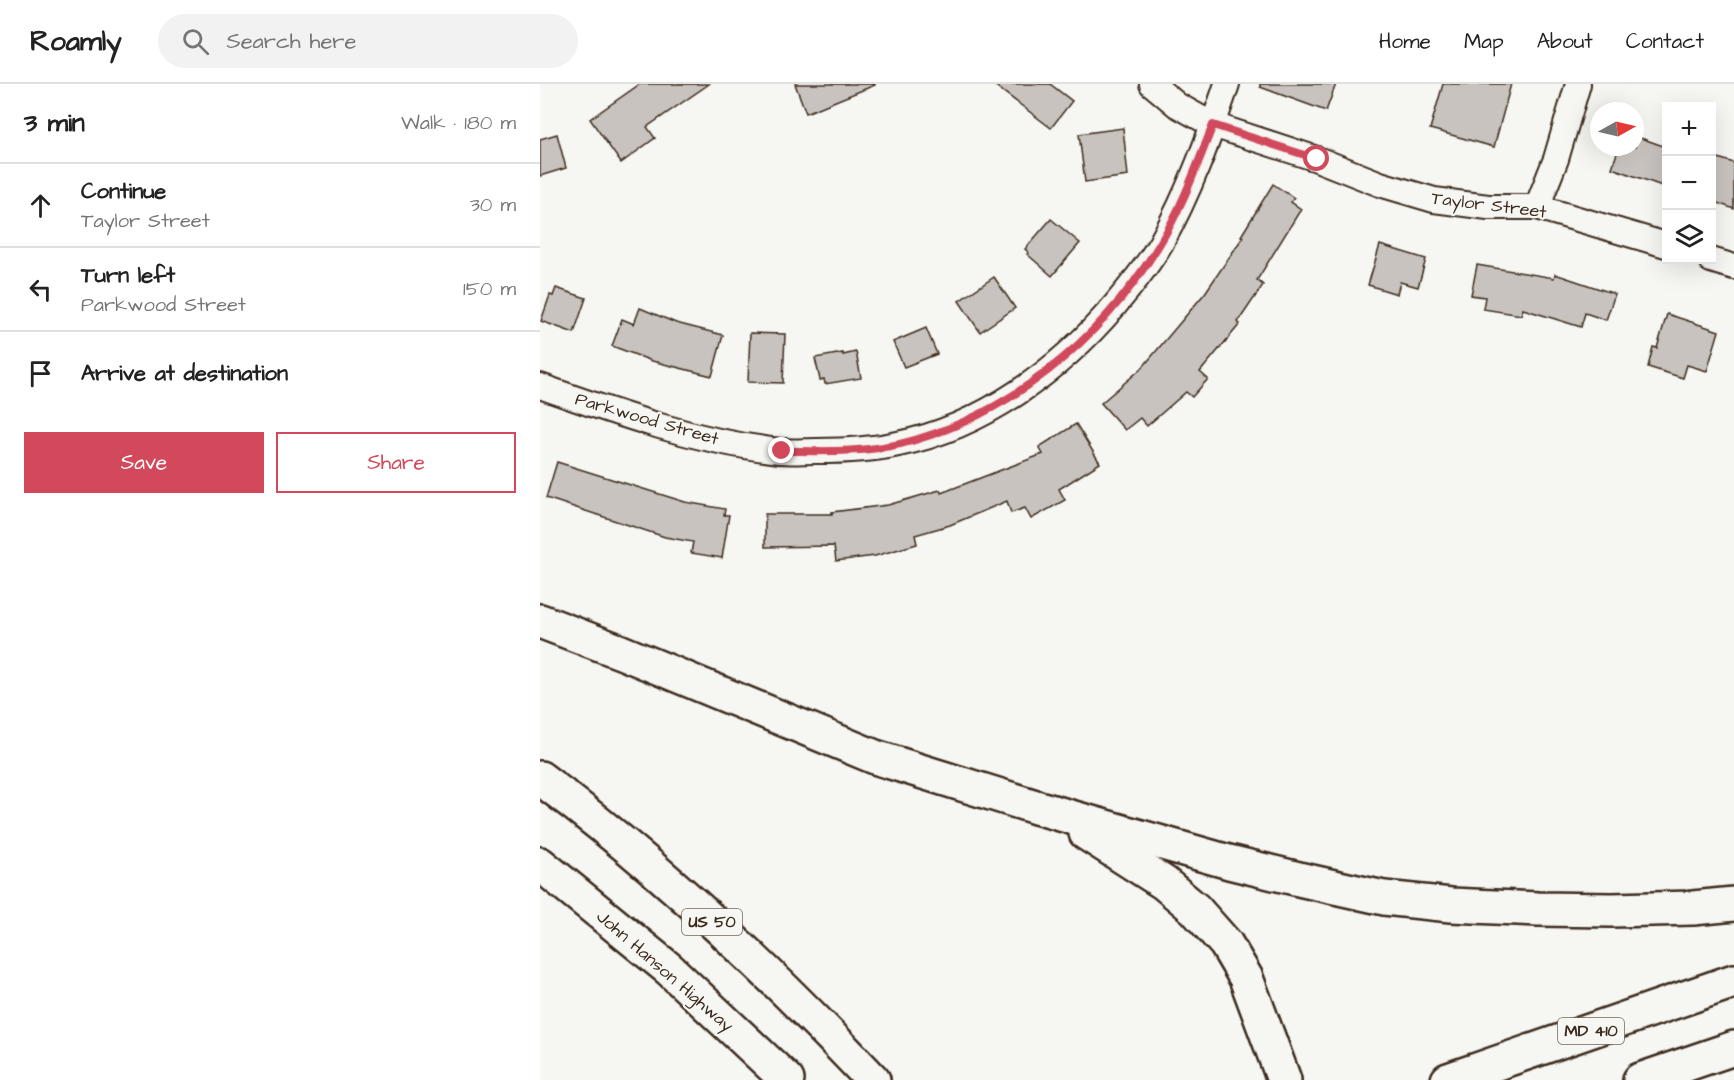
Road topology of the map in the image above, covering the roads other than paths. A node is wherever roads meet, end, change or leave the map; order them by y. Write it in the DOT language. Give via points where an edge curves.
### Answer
graph roads {
  1 [pos="1152,84"];
  2 [pos="1227,84"];
  3 [pos="1578,84"];
  4 [pos="1213,125"];
  5 [pos="1537,207"];
  6 [pos="1662,244"];
  7 [pos="1716,262"];
  8 [pos="1734,267"];
  9 [pos="540,386"];
  10 [pos="540,621"];
  11 [pos="540,778"];
  12 [pos="1039,808"];
  13 [pos="540,864"];
  14 [pos="1734,904"];
  15 [pos="1734,981"];
  16 [pos="1734,1048"];
  17 [pos="1673,1073"];
  18 [pos="787,1080"];
  19 [pos="873,1080"];
  20 [pos="1284,1080"];
  21 [pos="1448,1080"];
  22 [pos="1640,1080"];
  1 -- 4 [label="street, Taylor Street" via="1177,105"];
  2 -- 4 [label="street, Parkwood Street"];
  3 -- 5 [label="street"];
  4 -- 5 [label="street, Taylor Street" via="1434,200 1488,207"];
  4 -- 9 [label="street, Parkwood Street" via="1161,243 1105,317 1036,381 948,429 898,444 844,451 782,451 709,440"];
  5 -- 6 [label="street, Taylor Street"];
  7 -- 8 [label="street"];
  10 -- 12 [label="main road" via="875,757"];
  11 -- 19 [label="main road, US 50" via="660,874 735,942"];
  12 -- 14 [label="main road" via="1229,862 1384,898 1538,909"];
  12 -- 20 [label="main road" via="1095,837 1195,909 1226,944 1246,978"];
  13 -- 18 [label="main road, John Hanson Highway" via="669,969"];
  15 -- 21 [label="main road, MD 410"];
  16 -- 17 [label="main road"];
  17 -- 22 [label="main road"];
}
